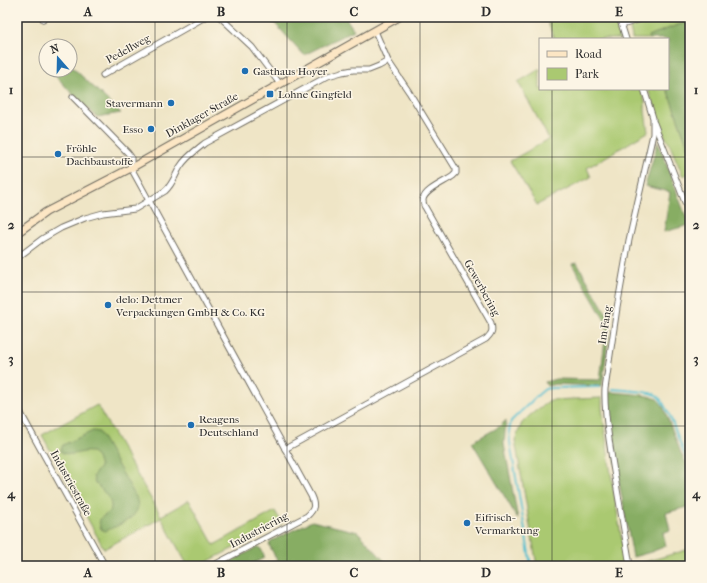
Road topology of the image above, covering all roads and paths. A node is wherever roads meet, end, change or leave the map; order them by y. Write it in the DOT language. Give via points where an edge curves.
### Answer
graph roads {
  1 [pos="205,17"];
  2 [pos="220,17"];
  3 [pos="399,17"];
  4 [pos="620,17"];
  5 [pos="647,17"];
  6 [pos="622,25"];
  7 [pos="374,30"];
  8 [pos="626,38"];
  9 [pos="388,61"];
  10 [pos="103,74"];
  11 [pos="280,84"];
  12 [pos="644,90"];
  13 [pos="73,97"];
  14 [pos="653,118"];
  15 [pos="131,168"];
  16 [pos="148,201"];
  17 [pos="690,215"];
  18 [pos="17,233"];
  19 [pos="17,258"];
  20 [pos="18,409"];
  21 [pos="285,448"];
  22 [pos="105,566"];
  23 [pos="212,566"];
  24 [pos="630,566"];
  1 -- 10 [label="street, Pedellweg"];
  2 -- 11 [label="street" via="252,47"];
  3 -- 7 [label="main road, Dinklager Straße"];
  4 -- 6 [label="street"];
  5 -- 6 [label="street"];
  6 -- 8 [label="street"];
  7 -- 9 [label="street, Gewerbering"];
  7 -- 11 [label="main road, Dinklager Straße"];
  9 -- 16 [label="street" via="369,70 347,71 328,76 205,143 180,166 170,187"];
  9 -- 21 [label="street, Gewerbering" via="456,169 453,176 425,195 424,207 493,329 486,339"];
  11 -- 15 [label="main road, Dinklager Straße"];
  12 -- 14 [label="street, Im Fang"];
  13 -- 15 [label="street" via="128,153 131,157"];
  14 -- 17 [label="street"];
  14 -- 24 [label="street, Im Fang" via="653,134 629,240 606,381 605,412"];
  15 -- 16 [label="street"];
  15 -- 18 [label="main road, Dinklager Straße" via="46,212"];
  16 -- 19 [label="street" via="135,209 103,213 61,228"];
  16 -- 21 [label="street"];
  20 -- 22 [label="street, Industriestraße"];
  21 -- 23 [label="street, Industriering" via="311,496 311,512"];
}
